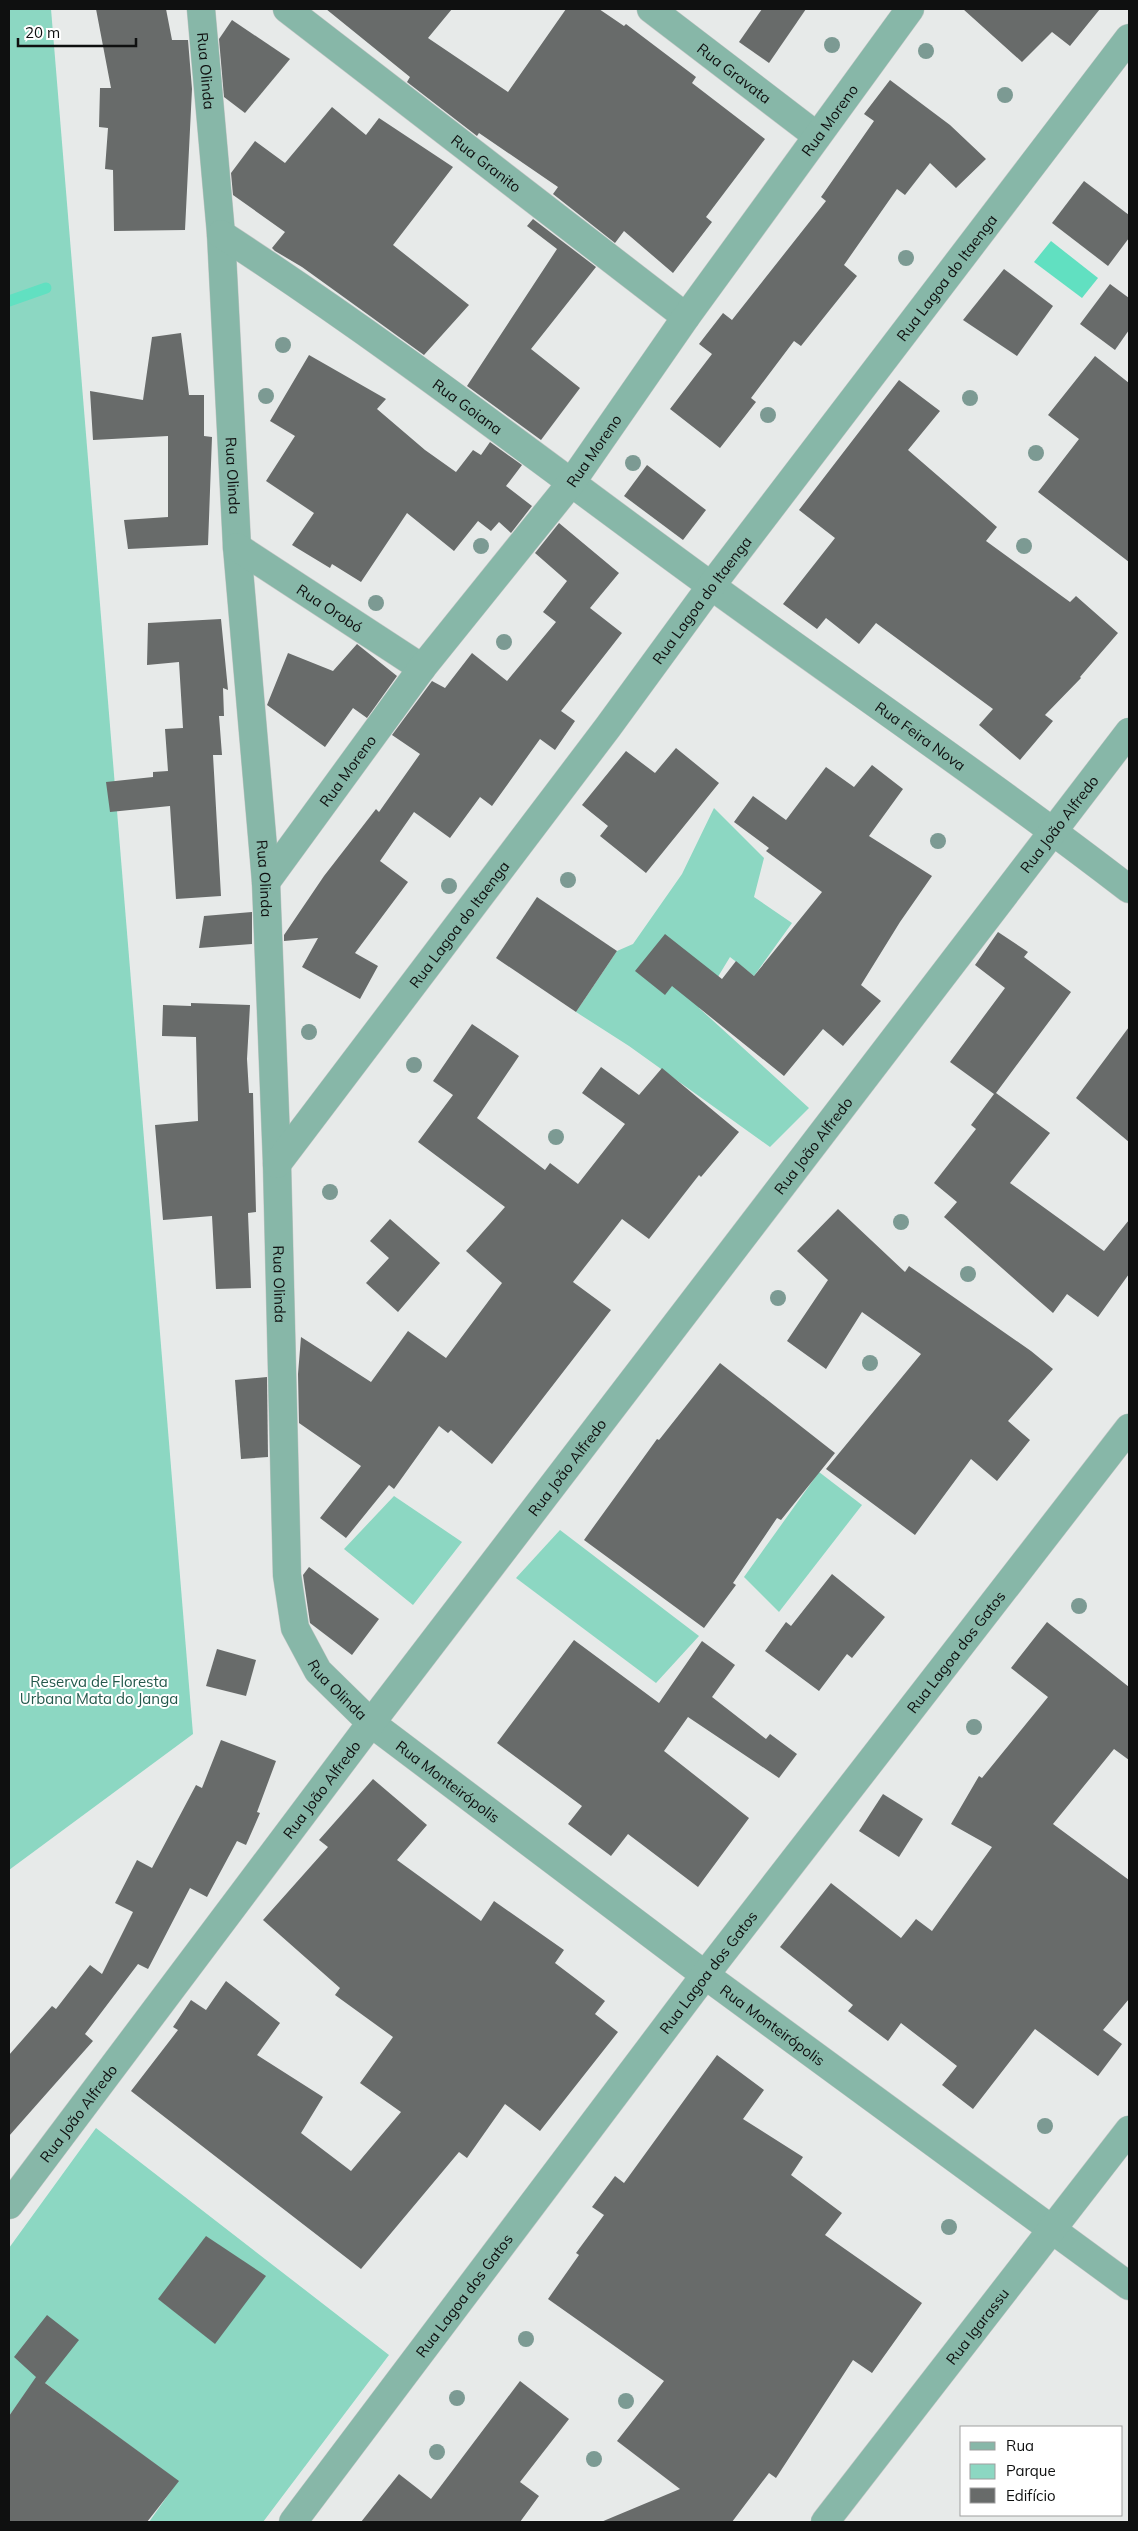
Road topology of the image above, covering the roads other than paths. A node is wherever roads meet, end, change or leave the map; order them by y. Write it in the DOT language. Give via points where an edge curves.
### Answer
graph roads {
  1 [pos="201,9"];
  2 [pos="286,9"];
  3 [pos="651,9"];
  4 [pos="910,9"];
  5 [pos="1129,38"];
  6 [pos="817,136"];
  7 [pos="221,234"];
  8 [pos="686,317"];
  9 [pos="571,483"];
  10 [pos="237,547"];
  11 [pos="711,586"];
  12 [pos="422,668"];
  13 [pos="1129,732"];
  14 [pos="1054,831"];
  15 [pos="266,882"];
  16 [pos="1129,890"];
  17 [pos="277,1164"];
  18 [pos="1129,1428"];
  19 [pos="371,1723"];
  20 [pos="705,1974"];
  21 [pos="1129,2130"];
  22 [pos="9,2204"];
  23 [pos="1052,2228"];
  24 [pos="1129,2286"];
  25 [pos="293,2522"];
  26 [pos="825,2522"];
  1 -- 7 [label="street, Rua Olinda"];
  2 -- 8 [label="street, Rua Granito"];
  3 -- 6 [label="street, Rua Gravata"];
  4 -- 6 [label="street, Rua Moreno"];
  5 -- 11 [label="street, Rua Lagoa do Itaenga"];
  6 -- 8 [label="street, Rua Moreno"];
  7 -- 9 [label="street, Rua Goiana" via="310,291"];
  7 -- 10 [label="street, Rua Olinda"];
  8 -- 9 [label="street, Rua Moreno"];
  9 -- 11 [label="street, Rua Goiana"];
  9 -- 12 [label="street, Rua Moreno"];
  10 -- 12 [label="street, Rua Orobó"];
  10 -- 15 [label="street, Rua Olinda"];
  11 -- 14 [label="street, Rua Feira Nova"];
  11 -- 17 [label="street, Rua Lagoa do Itaenga"];
  12 -- 15 [label="street, Rua Moreno"];
  13 -- 14 [label="street, Rua João Alfredo"];
  14 -- 16 [label="street, Rua Feira Nova"];
  14 -- 19 [label="street, Rua João Alfredo"];
  15 -- 17 [label="street, Rua Olinda"];
  17 -- 19 [label="street, Rua Olinda" via="287,1575 295,1628 318,1671"];
  18 -- 20 [label="street, Rua Lagoa dos Gatos"];
  19 -- 20 [label="street, Rua Monteirópolis"];
  19 -- 22 [label="street, Rua João Alfredo"];
  20 -- 23 [label="street, Rua Monteirópolis"];
  20 -- 25 [label="street, Rua Lagoa dos Gatos"];
  21 -- 23 [label="street, Rua Igarassu"];
  23 -- 24 [label="street, Rua Monteirópolis"];
  23 -- 26 [label="street, Rua Igarassu"];
}
